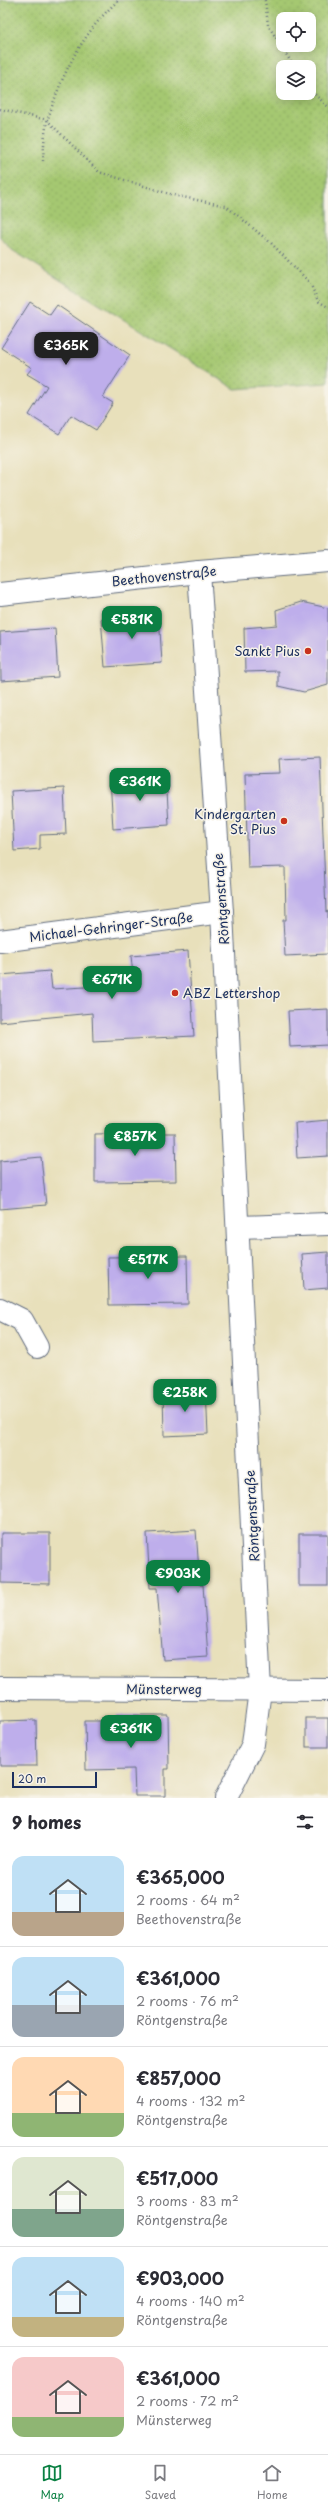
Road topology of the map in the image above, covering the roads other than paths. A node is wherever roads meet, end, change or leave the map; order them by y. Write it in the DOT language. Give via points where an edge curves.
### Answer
graph roads {
  1 [pos="328,561"];
  2 [pos="199,572"];
  3 [pos="0,594"];
  4 [pos="222,912"];
  5 [pos="0,941"];
  6 [pos="328,1224"];
  7 [pos="239,1227"];
  8 [pos="0,1308"];
  9 [pos="36,1348"];
  10 [pos="0,1688"];
  11 [pos="260,1690"];
  12 [pos="328,1690"];
  13 [pos="226,1798"];
  1 -- 2 [label="street, Beethovenstraße"];
  2 -- 3 [label="street, Beethovenstraße"];
  2 -- 4 [label="street, Röntgenstraße"];
  4 -- 5 [label="street, Michael-Gehringer-Straße"];
  4 -- 7 [label="street, Röntgenstraße"];
  6 -- 7 [label="street"];
  7 -- 11 [label="street, Röntgenstraße"];
  8 -- 9 [label="street" via="22,1320"];
  10 -- 11 [label="street, Münsterweg"];
  11 -- 12 [label="street, Münsterweg"];
  11 -- 13 [label="street, Röntgenstraße" via="253,1744"];
}
